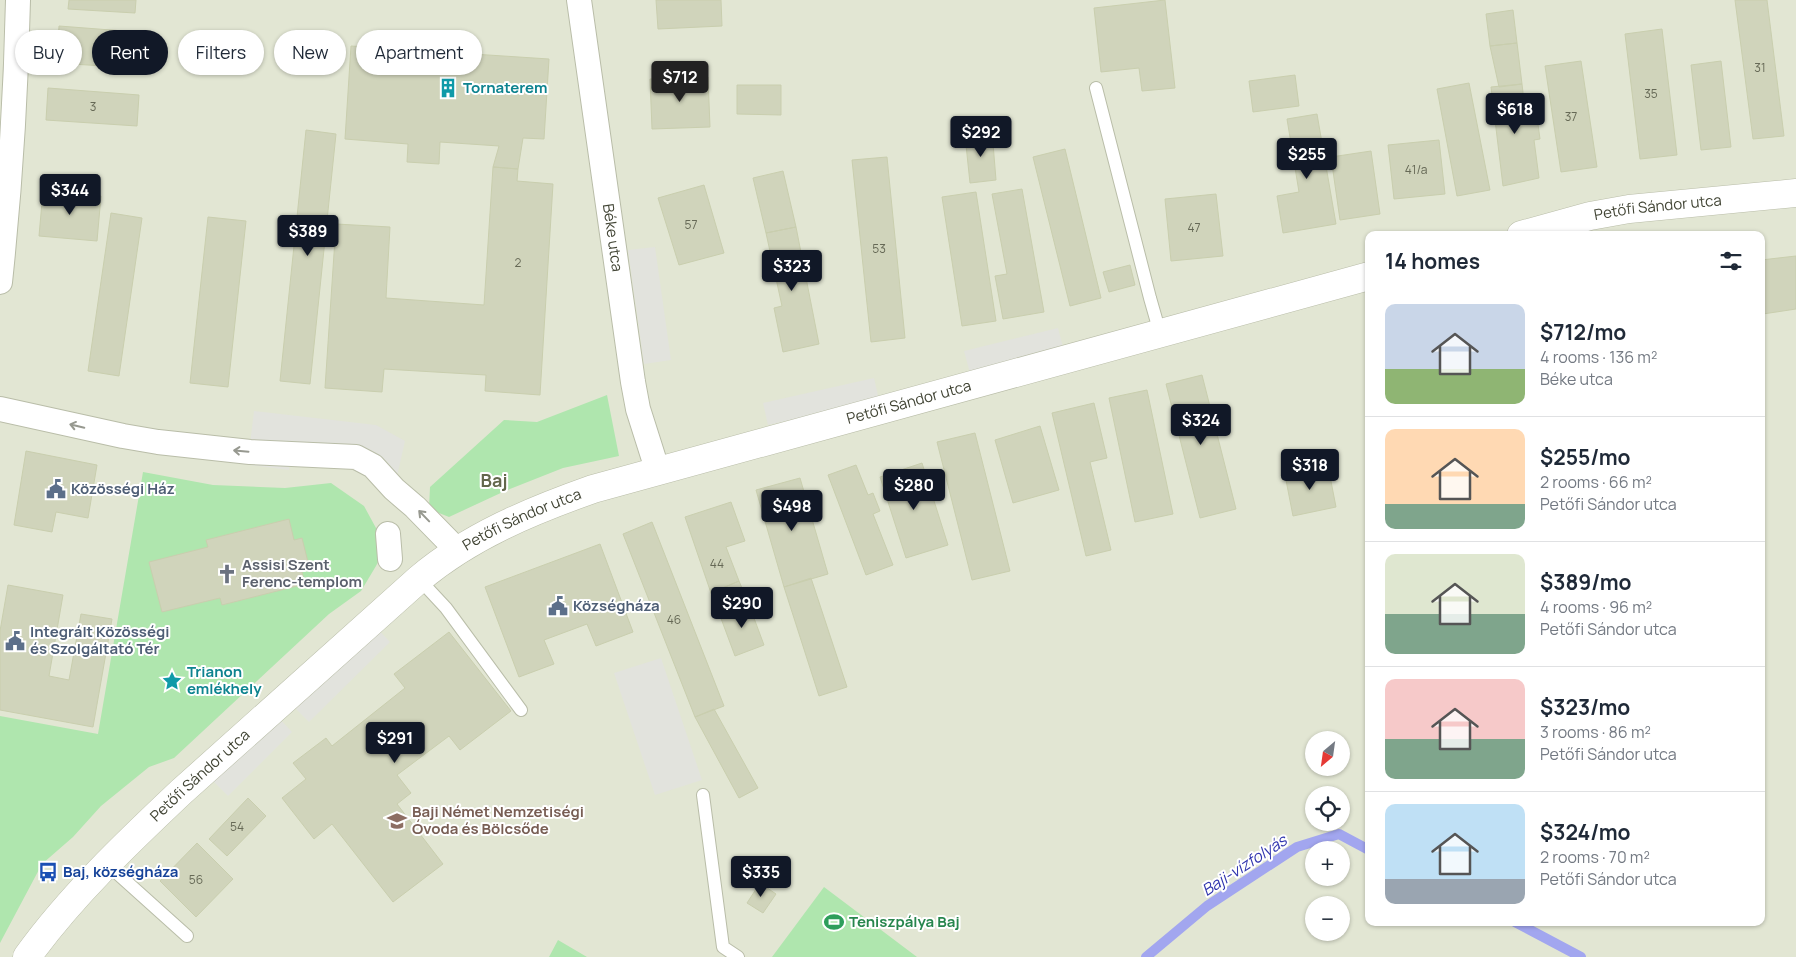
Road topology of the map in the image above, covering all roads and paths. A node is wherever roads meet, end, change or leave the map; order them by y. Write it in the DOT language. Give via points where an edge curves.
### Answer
graph roads {
  1 [pos="18,0"];
  2 [pos="579,0"];
  3 [pos="1096,88"];
  4 [pos="1796,193"];
  5 [pos="1536,231"];
  6 [pos="1365,277"];
  7 [pos="0,282"];
  8 [pos="1160,333"];
  9 [pos="0,409"];
  10 [pos="658,472"];
  11 [pos="388,534"];
  12 [pos="458,551"];
  13 [pos="390,559"];
  14 [pos="419,579"];
  15 [pos="521,710"];
  16 [pos="703,795"];
  17 [pos="108,865"];
  18 [pos="187,936"];
  19 [pos="27,957"];
  20 [pos="738,957"];
  1 -- 7 [label="street" via="11,162"];
  2 -- 10 [label="street, Béke utca" via="633,382"];
  3 -- 8 [label="lane"];
  4 -- 5 [label="street, Petőfi Sándor utca" via="1643,207 1590,216"];
  6 -- 8 [label="street, Petőfi Sándor utca"];
  8 -- 10 [label="street, Petőfi Sándor utca"];
  12 -- 9 [label="street, Petőfi Sándor utca, one-way" via="378,470 356,457 250,452 158,442"];
  10 -- 12 [label="street, Petőfi Sándor utca" via="554,503 491,531"];
  11 -- 13 [label="street"];
  12 -- 14 [label="street, Petőfi Sándor utca"];
  14 -- 15 [label="lane" via="446,608"];
  14 -- 17 [label="street, Petőfi Sándor utca" via="181,792"];
  16 -- 20 [label="lane" via="723,947"];
  17 -- 18 [label="lane"];
  17 -- 19 [label="street, Petőfi Sándor utca" via="44,933"];
}
